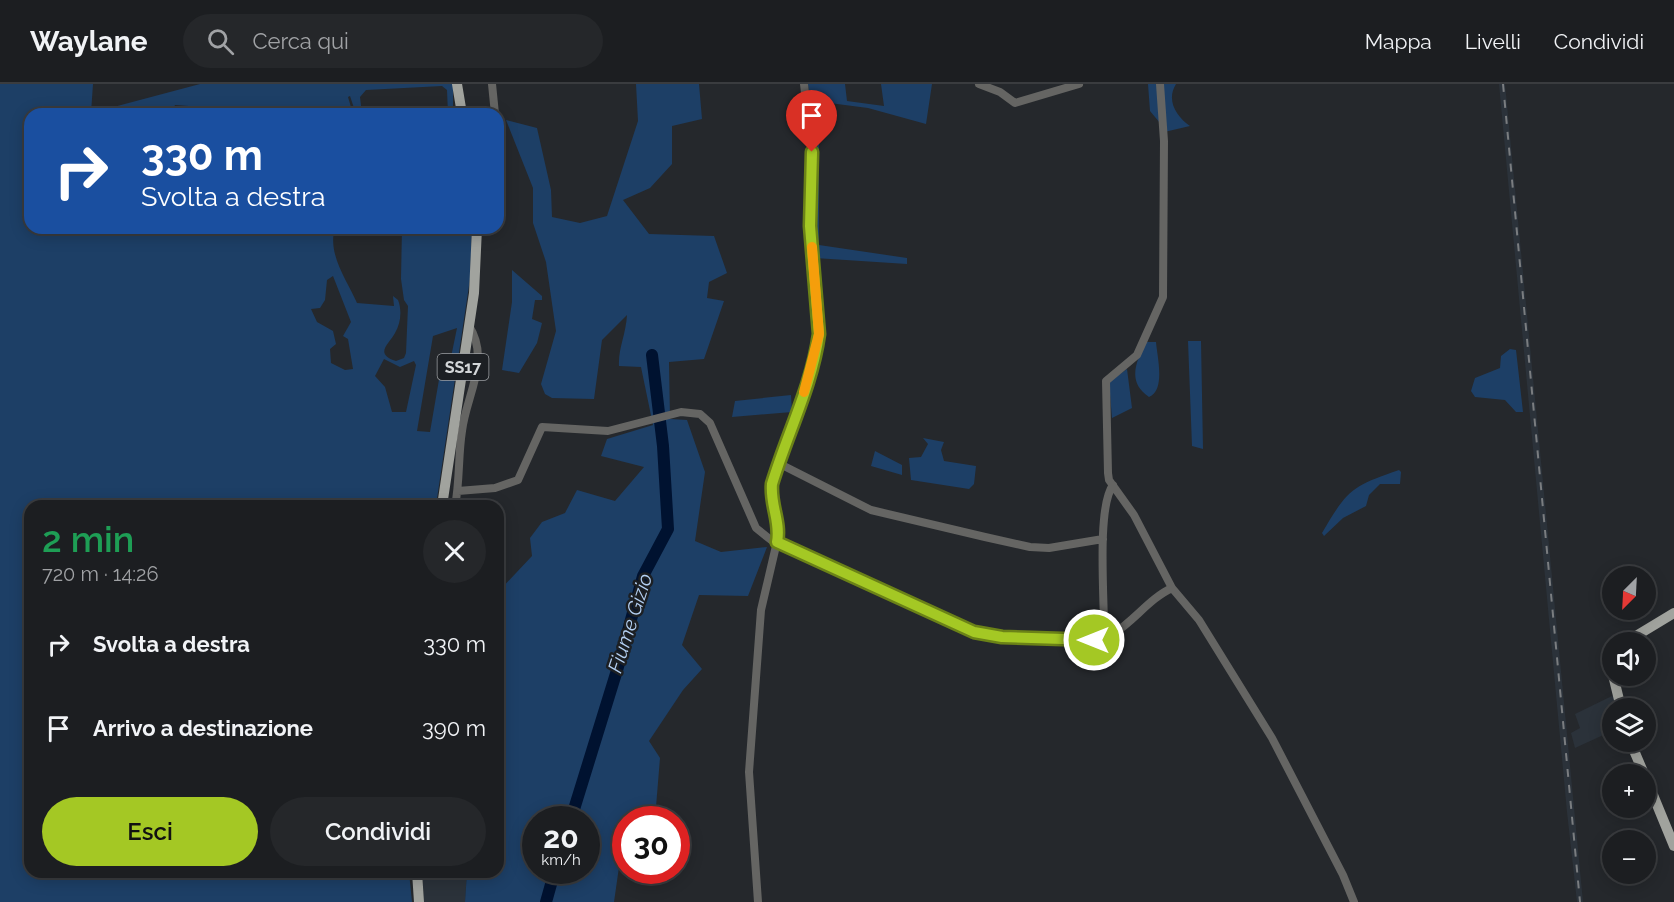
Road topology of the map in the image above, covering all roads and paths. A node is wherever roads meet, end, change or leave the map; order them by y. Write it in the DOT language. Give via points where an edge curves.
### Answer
graph roads {
  1 [pos="458,84"];
  2 [pos="492,84"];
  3 [pos="804,84"];
  4 [pos="979,84"];
  5 [pos="1079,84"];
  6 [pos="1160,84"];
  7 [pos="461,108"];
  8 [pos="494,108"];
  9 [pos="477,234"];
  10 [pos="458,429"];
  11 [pos="778,463"];
  12 [pos="1113,485"];
  13 [pos="458,491"];
  14 [pos="443,500"];
  15 [pos="456,500"];
  16 [pos="1104,539"];
  17 [pos="777,542"];
  18 [pos="1172,588"];
  19 [pos="1674,613"];
  20 [pos="1643,632"];
  21 [pos="1104,638"];
  22 [pos="1656,803"];
  23 [pos="1674,846"];
  24 [pos="417,878"];
  25 [pos="419,902"];
  26 [pos="758,902"];
  27 [pos="1354,902"];
  1 -- 7 [label="main road"];
  2 -- 8 [label="street"];
  3 -- 11 [label="street" via="812,152 810,226 819,334 804,392"];
  4 -- 5 [label="street" via="1015,103"];
  6 -- 12 [label="street" via="1164,141 1163,297 1137,355 1106,381 1108,473"];
  9 -- 10 [label="main road, SS17"];
  10 -- 13 [label="street"];
  10 -- 14 [label="main road, SS17"];
  11 -- 16 [label="street" via="871,510 985,537 1049,548"];
  11 -- 17 [label="street" via="771,495 778,523"];
  12 -- 16 [label="street" via="1106,498"];
  12 -- 18 [label="street" via="1134,515"];
  13 -- 15 [label="street"];
  13 -- 17 [label="street" via="495,488 518,480 542,427 608,431 693,412 710,423 756,528"];
  16 -- 21 [label="street"];
  17 -- 21 [label="street" via="974,632 1058,640"];
  17 -- 26 [label="street" via="761,610 753,702 750,772"];
  18 -- 21 [label="street"];
  18 -- 27 [label="street" via="1199,620 1272,738"];
  19 -- 20 [label="main road"];
  22 -- 23 [label="main road"];
  24 -- 25 [label="main road"];
}
